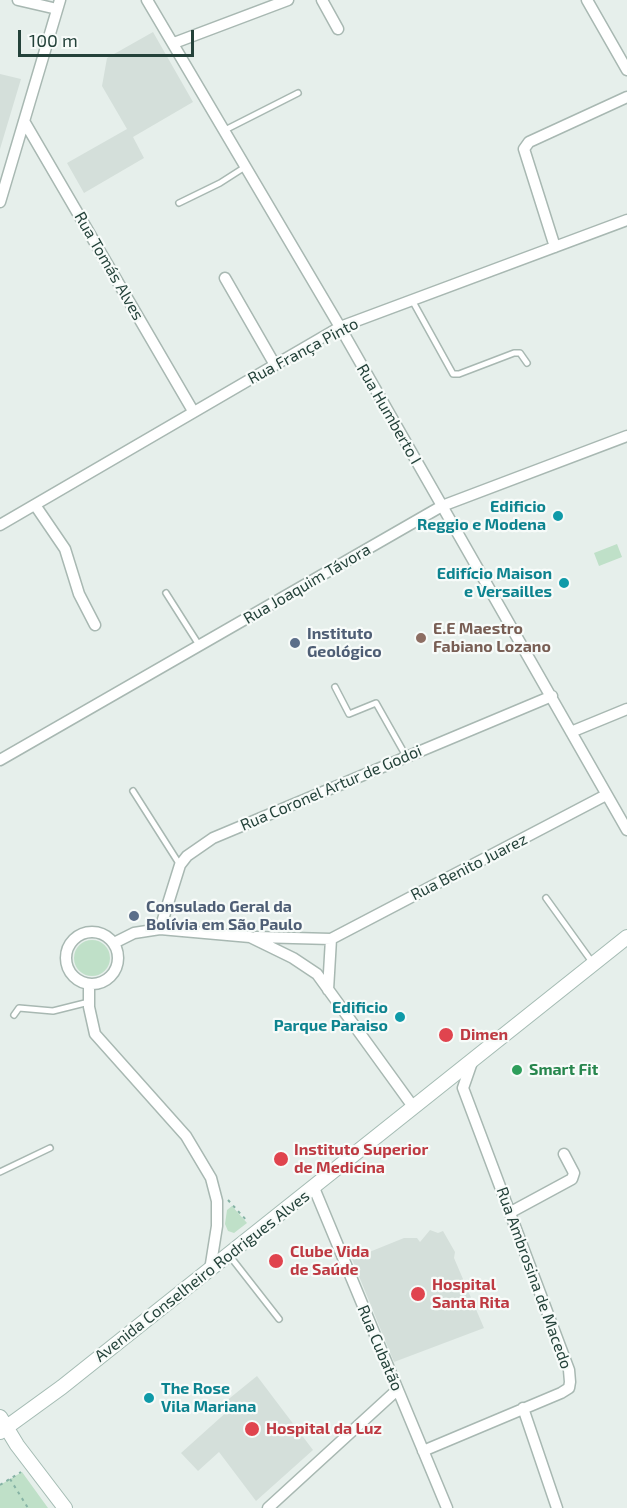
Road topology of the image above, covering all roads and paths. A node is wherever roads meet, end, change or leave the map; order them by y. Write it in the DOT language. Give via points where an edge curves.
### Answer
graph roads {
  1 [pos="18,0"];
  2 [pos="147,0"];
  3 [pos="288,0"];
  4 [pos="322,0"];
  5 [pos="587,0"];
  6 [pos="58,4"];
  7 [pos="338,28"];
  8 [pos="174,43"];
  9 [pos="627,70"];
  10 [pos="298,93"];
  11 [pos="627,97"];
  12 [pos="24,121"];
  13 [pos="225,130"];
  14 [pos="246,166"];
  15 [pos="0,202"];
  16 [pos="179,203"];
  17 [pos="627,220"];
  18 [pos="555,247"];
  19 [pos="225,278"];
  20 [pos="411,299"];
  21 [pos="340,327"];
  22 [pos="527,363"];
  23 [pos="275,365"];
  24 [pos="193,411"];
  25 [pos="627,436"];
  26 [pos="35,505"];
  27 [pos="442,506"];
  28 [pos="0,525"];
  29 [pos="166,593"];
  30 [pos="95,625"];
  31 [pos="199,645"];
  32 [pos="335,687"];
  33 [pos="552,696"];
  34 [pos="627,709"];
  35 [pos="571,732"];
  36 [pos="406,756"];
  37 [pos="0,760"];
  38 [pos="133,792"];
  39 [pos="606,795"];
  40 [pos="627,830"];
  41 [pos="180,865"];
  42 [pos="546,898"];
  43 [pos="160,929"];
  44 [pos="250,937"];
  45 [pos="627,937"];
  46 [pos="331,939"];
  47 [pos="114,943"];
  48 [pos="593,964"];
  49 [pos="88,984"];
  50 [pos="328,990"];
  51 [pos="89,1002"];
  52 [pos="14,1015"];
  53 [pos="472,1062"];
  54 [pos="463,1088"];
  55 [pos="437,1090"];
  56 [pos="414,1108"];
  57 [pos="50,1148"];
  58 [pos="564,1154"];
  59 [pos="0,1172"];
  60 [pos="314,1188"];
  61 [pos="228,1200"];
  62 [pos="511,1212"];
  63 [pos="249,1224"];
  64 [pos="229,1255"];
  65 [pos="210,1270"];
  66 [pos="279,1319"];
  67 [pos="398,1390"];
  68 [pos="523,1408"];
  69 [pos="2,1426"];
  70 [pos="423,1451"];
  71 [pos="22,1472"];
  72 [pos="10,1479"];
  73 [pos="0,1485"];
  74 [pos="28,1508"];
  75 [pos="64,1508"];
  76 [pos="268,1508"];
  77 [pos="447,1508"];
  78 [pos="557,1508"];
  1 -- 6 [label="street"];
  2 -- 8 [label="street, Rua Humberto I"];
  3 -- 8 [label="street"];
  4 -- 7 [label="street"];
  5 -- 9 [label="street"];
  6 -- 12 [label="street"];
  8 -- 13 [label="street, Rua Humberto I"];
  10 -- 13 [label="lane"];
  11 -- 18 [label="street" via="529,142 524,148"];
  12 -- 15 [label="street"];
  12 -- 24 [label="street, Rua Tomás Alves"];
  13 -- 14 [label="street, Rua Humberto I"];
  14 -- 16 [label="lane"];
  14 -- 21 [label="street, Rua Humberto I"];
  17 -- 18 [label="street, Rua França Pinto"];
  18 -- 20 [label="street, Rua França Pinto"];
  19 -- 23 [label="street"];
  20 -- 21 [label="street, Rua França Pinto"];
  20 -- 22 [label="lane" via="453,374 514,353 520,353"];
  21 -- 23 [label="street, Rua França Pinto"];
  21 -- 27 [label="street, Rua Humberto I"];
  23 -- 24 [label="street, Rua França Pinto"];
  24 -- 26 [label="street, Rua França Pinto"];
  25 -- 27 [label="street, Rua Joaquim Távora"];
  26 -- 28 [label="street, Rua França Pinto"];
  26 -- 30 [label="street" via="65,549 79,594"];
  27 -- 31 [label="street, Rua Joaquim Távora"];
  27 -- 33 [label="street, Rua Humberto I"];
  29 -- 31 [label="lane"];
  31 -- 37 [label="street, Rua Joaquim Távora"];
  32 -- 36 [label="lane" via="350,714 376,703"];
  33 -- 35 [label="street, Rua Humberto I"];
  33 -- 36 [label="street, Rua Coronel Artur de Godoi"];
  34 -- 35 [label="street"];
  35 -- 39 [label="street, Rua Humberto I"];
  36 -- 41 [label="street, Rua Coronel Artur de Godoi" via="226,831 200,846"];
  38 -- 41 [label="lane"];
  39 -- 40 [label="street, Rua Humberto I"];
  39 -- 46 [label="street, Rua Benito Juarez"];
  41 -- 43 [label="street"];
  42 -- 48 [label="lane"];
  43 -- 44 [label="street"];
  43 -- 47 [label="street" via="134,933"];
  44 -- 46 [label="street"];
  44 -- 50 [label="street" via="307,966"];
  45 -- 48 [label="street, Avenida Conselheiro Rodrigues Alves"];
  46 -- 50 [label="street"];
  47 -- 49 [label="street" via="118,955 116,969 106,980"];
  47 -- 49 [label="street" via="93,932 79,936 69,947 69,968 78,980"];
  48 -- 53 [label="street, Avenida Conselheiro Rodrigues Alves"];
  49 -- 51 [label="street"];
  50 -- 56 [label="street"];
  51 -- 52 [label="lane" via="53,1011 19,1008"];
  51 -- 65 [label="street" via="95,1034 186,1136 211,1178 217,1201 217,1226"];
  53 -- 54 [label="street"];
  53 -- 55 [label="street, Avenida Conselheiro Rodrigues Alves"];
  54 -- 55 [label="street"];
  54 -- 62 [label="street, Rua Ambrosina de Macedo"];
  55 -- 56 [label="street, Avenida Conselheiro Rodrigues Alves"];
  56 -- 60 [label="street, Avenida Conselheiro Rodrigues Alves"];
  57 -- 59 [label="lane"];
  58 -- 62 [label="street" via="574,1173 572,1179"];
  60 -- 64 [label="street, Avenida Conselheiro Rodrigues Alves"];
  60 -- 67 [label="street, Rua Cubatão"];
  61 -- 63 [label="path"];
  62 -- 68 [label="street, Rua Ambrosina de Macedo" via="571,1378 566,1391"];
  64 -- 65 [label="street, Avenida Conselheiro Rodrigues Alves"];
  64 -- 66 [label="lane"];
  65 -- 69 [label="street, Avenida Conselheiro Rodrigues Alves"];
  67 -- 70 [label="street, Rua Cubatão"];
  67 -- 76 [label="street"];
  68 -- 70 [label="street, Rua Ambrosina de Macedo"];
  68 -- 78 [label="street"];
  69 -- 75 [label="street"];
  70 -- 77 [label="street, Rua Cubatão"];
  71 -- 72 [label="path"];
  72 -- 73 [label="path"];
  72 -- 74 [label="path"];
}
